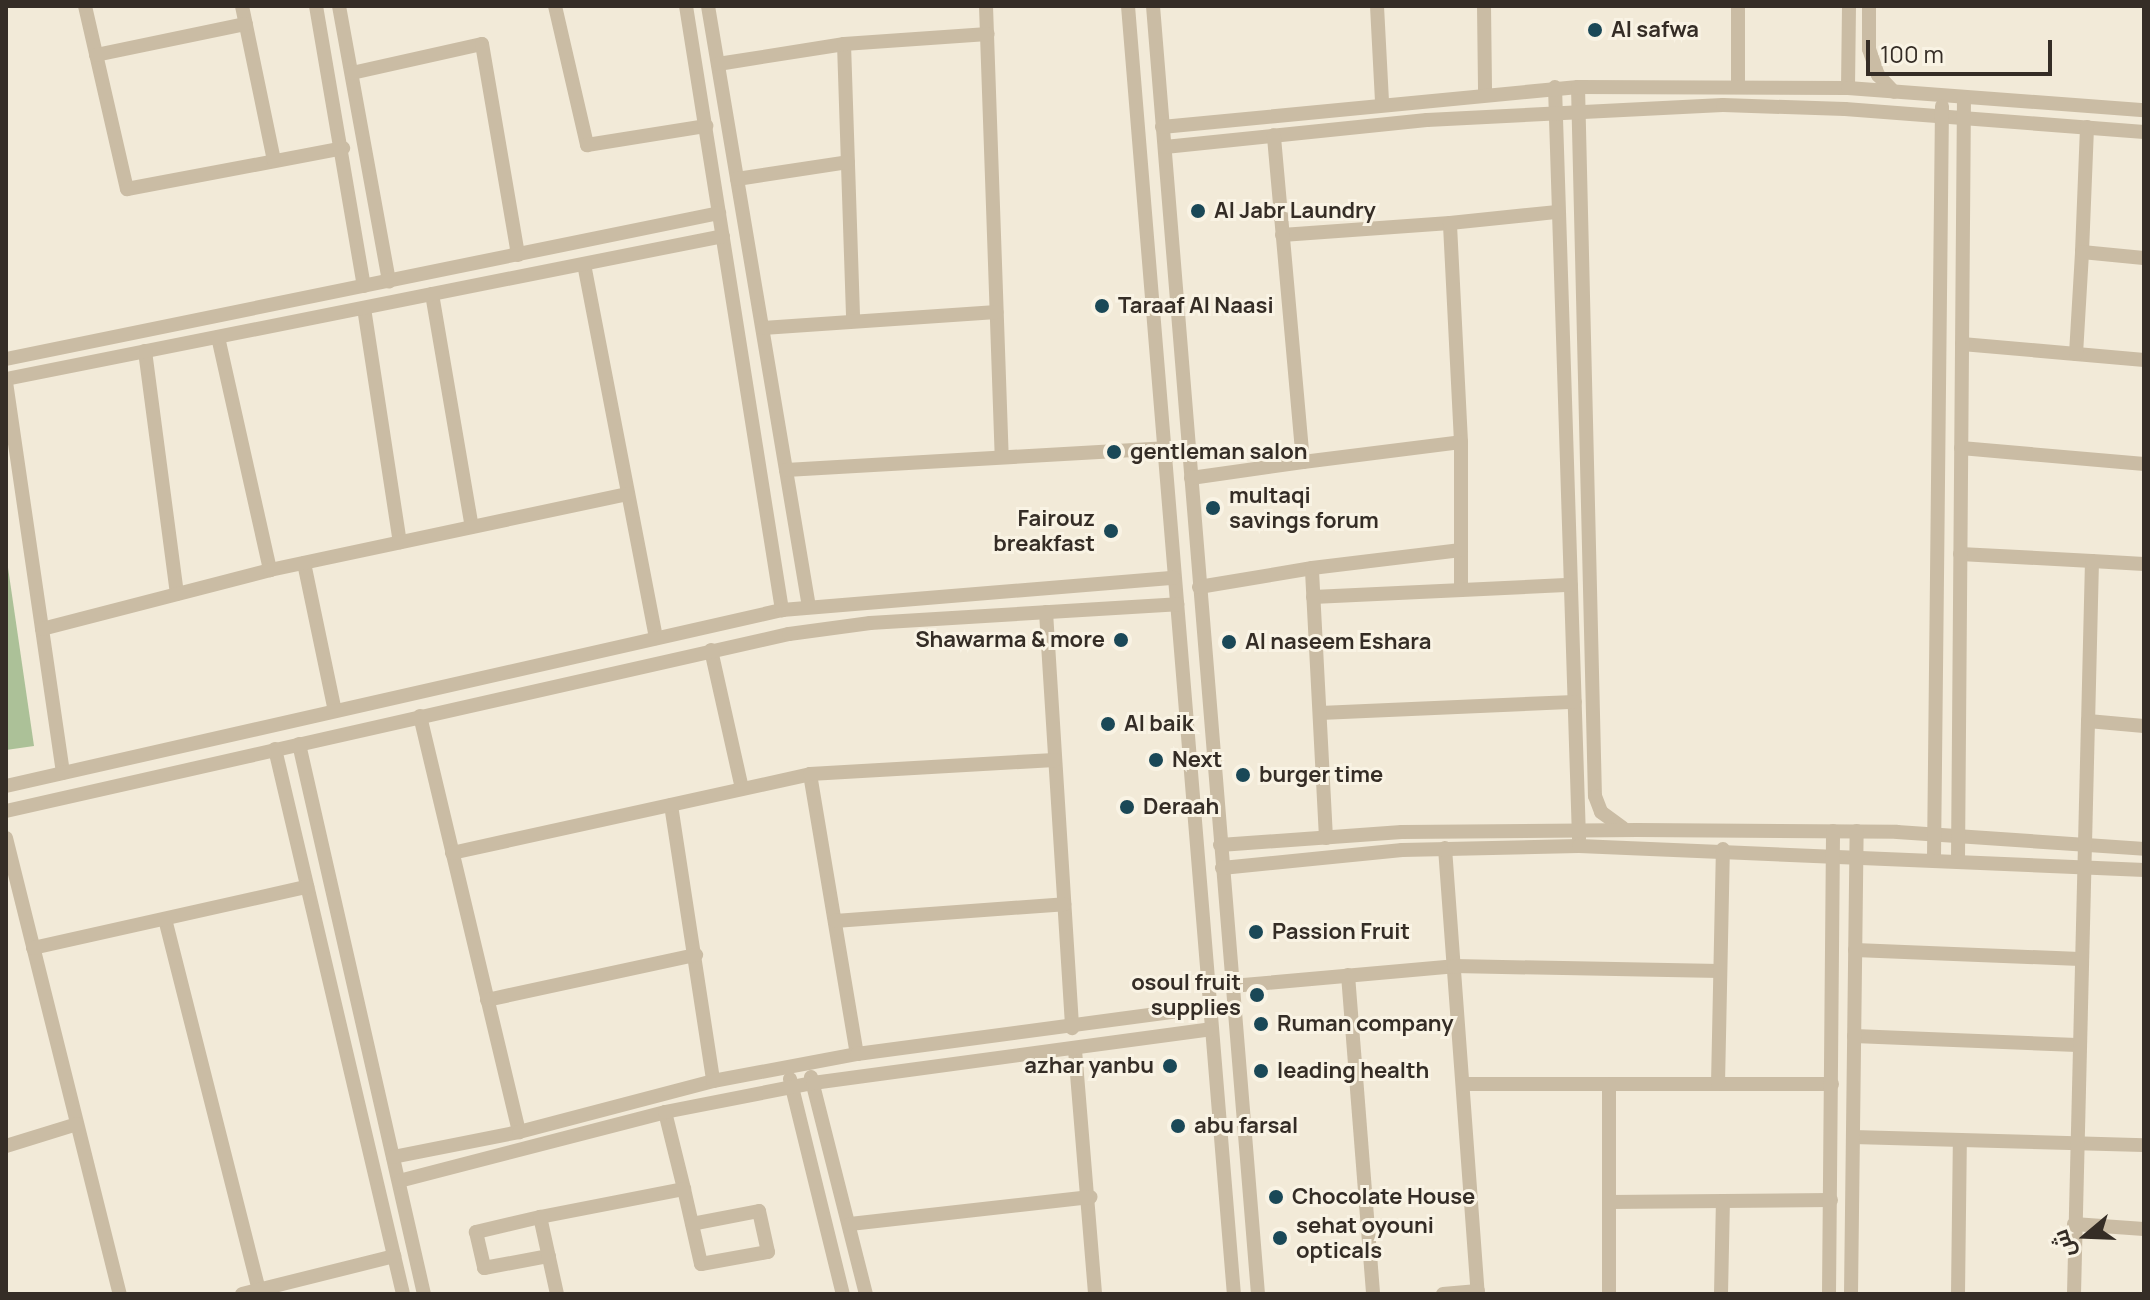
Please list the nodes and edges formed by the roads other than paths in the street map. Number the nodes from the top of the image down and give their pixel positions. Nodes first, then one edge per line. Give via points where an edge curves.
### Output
1 (85, 6) edge
2 (242, 6) edge
3 (316, 6) edge
4 (339, 6) edge
5 (555, 6) edge
6 (686, 6) edge
7 (708, 6) edge
8 (986, 6) edge
9 (1128, 6) edge
10 (1153, 6) edge
11 (1377, 6) edge
12 (1484, 6) edge
13 (1738, 6) edge
14 (1849, 6) edge
15 (1869, 6) edge
16 (246, 24) junction
17 (988, 34) junction
18 (844, 44) junction
19 (96, 55) junction
20 (718, 64) junction
21 (352, 73) junction
22 (1738, 86) junction
23 (1555, 87) junction
24 (1578, 87) junction
25 (1848, 88) junction
26 (1894, 92) junction
27 (1485, 93) junction
28 (1942, 95) junction
29 (1964, 97) junction
30 (1382, 103) junction
31 (1579, 109) junction
32 (2144, 110) edge
33 (1556, 111) junction
34 (1942, 115) junction
35 (1964, 117) junction
36 (706, 126) junction
37 (1162, 127) junction
38 (2087, 127) junction
39 (2144, 132) edge
40 (1274, 135) junction
41 (1165, 147) junction
42 (343, 148) junction
43 (274, 161) junction
44 (848, 162) junction
45 (737, 179) junction
46 (1557, 212) junction
47 (719, 213) junction
48 (1450, 223) junction
49 (1282, 235) junction
50 (723, 236) junction
51 (2082, 252) junction
52 (518, 255) junction
53 (2144, 258) edge
54 (584, 264) junction
55 (389, 281) junction
56 (364, 286) junction
57 (432, 294) junction
58 (364, 308) junction
59 (996, 312) junction
60 (853, 320) junction
61 (763, 328) junction
62 (218, 337) junction
63 (1962, 344) junction
64 (145, 351) junction
65 (2076, 354) junction
66 (6, 359) edge
67 (2144, 360) edge
68 (6, 381) edge
69 (1461, 442) junction
70 (1164, 448) junction
71 (1961, 448) junction
72 (1002, 457) junction
73 (1303, 462) junction
74 (2144, 464) edge
75 (786, 470) junction
76 (1191, 478) junction
77 (628, 494) junction
78 (472, 527) junction
79 (400, 542) junction
80 (1461, 550) junction
81 (1960, 554) junction
82 (2092, 561) junction
83 (304, 563) junction
84 (2144, 564) edge
85 (1312, 568) junction
86 (270, 570) junction
87 (1174, 578) junction
88 (1571, 585) junction
89 (1199, 587) junction
90 (1461, 590) junction
91 (177, 594) junction
92 (1313, 597) junction
93 (1177, 604) junction
94 (809, 607) junction
95 (782, 610) junction
96 (1046, 612) junction
97 (42, 629) junction
98 (656, 638) junction
99 (711, 650) junction
100 (1575, 702) junction
101 (335, 711) junction
102 (1320, 713) junction
103 (420, 716) junction
104 (2088, 721) junction
105 (2144, 726) edge
106 (299, 744) junction
107 (275, 749) junction
108 (1055, 760) junction
109 (63, 773) junction
110 (810, 774) junction
111 (6, 786) edge
112 (742, 789) junction
113 (671, 805) junction
114 (6, 811) edge
115 (1579, 829) junction
116 (1627, 830) junction
117 (1833, 831) junction
118 (1857, 831) junction
119 (1934, 833) junction
120 (1958, 835) junction
121 (6, 838) edge
122 (1326, 838) junction
123 (1220, 845) junction
124 (2084, 845) junction
125 (1579, 846) junction
126 (1445, 848) junction
127 (1723, 849) junction
128 (2144, 849) edge
129 (452, 853) junction
130 (1833, 853) junction
131 (1857, 854) junction
132 (1934, 858) junction
133 (1958, 859) junction
134 (2083, 866) junction
135 (1222, 868) junction
136 (2144, 870) edge
137 (307, 887) junction
138 (1064, 904) junction
139 (165, 919) junction
140 (835, 921) junction
141 (33, 948) junction
142 (1855, 950) junction
143 (696, 955) junction
144 (2080, 959) junction
145 (1454, 966) junction
146 (1720, 971) junction
147 (1348, 975) junction
148 (1232, 986) junction
149 (487, 1000) junction
150 (1209, 1007) junction
151 (1072, 1028) junction
152 (1210, 1029) junction
153 (1854, 1036) junction
154 (2077, 1045) junction
155 (1075, 1050) junction
156 (857, 1054) junction
157 (809, 1065) junction
158 (787, 1067) junction
159 (713, 1081) junction
160 (813, 1083) junction
161 (1463, 1084) junction
162 (1609, 1084) junction
163 (1718, 1084) junction
164 (1832, 1084) junction
165 (792, 1088) junction
166 (665, 1112) junction
167 (77, 1124) junction
168 (519, 1132) junction
169 (1853, 1137) junction
170 (1960, 1140) junction
171 (2076, 1144) junction
172 (2144, 1145) edge
173 (6, 1146) edge
174 (393, 1157) junction
175 (399, 1181) junction
176 (684, 1189) junction
177 (1090, 1197) junction
178 (1831, 1200) junction
179 (1723, 1201) junction
180 (1609, 1202) junction
181 (540, 1217) junction
182 (692, 1224) junction
183 (850, 1224) junction
184 (2074, 1224) junction
185 (2144, 1229) edge
186 (394, 1256) junction
187 (549, 1256) junction
188 (259, 1290) junction
189 (1478, 1292) edge
190 (120, 1294) edge
191 (242, 1294) edge
192 (403, 1294) edge
193 (424, 1294) edge
194 (557, 1294) edge
195 (843, 1294) edge
196 (866, 1294) edge
197 (1095, 1294) edge
198 (1234, 1294) edge
199 (1258, 1294) edge
200 (1373, 1294) edge
201 (1443, 1294) edge
202 (1609, 1294) edge
203 (1721, 1294) edge
204 (1829, 1294) edge
205 (1851, 1294) edge
206 (1958, 1294) edge
207 (2074, 1294) edge

1 - 19 street
2 - 16 street
3 - 42 street
4 - 21 street
5 - 36 street via 587,145
6 - 36 street
7 - 20 street
8 - 17 street
9 - 70 street
10 - 37 street
11 - 30 street
12 - 27 street
13 - 22 street
14 - 25 street
15 - 26 street via 1869,49 1878,75
16 - 19 street
16 - 43 street
17 - 18 street
17 - 59 street
18 - 20 street
18 - 44 street
19 - 43 street via 127,189
20 - 45 street
21 - 52 street via 482,44
21 - 55 street
22 - 24 street
22 - 25 street
23 - 24 street
23 - 27 street
23 - 33 street
24 - 31 street
25 - 26 street
26 - 28 street
27 - 30 street
28 - 29 street
28 - 34 street
29 - 32 street
29 - 35 street
30 - 37 street
31 - 33 street
31 - 34 street via 1764,105
31 - 116 street via 1595,796 1601,812
33 - 40 street
33 - 46 street
34 - 35 street
34 - 119 street
35 - 38 street
35 - 63 street
36 - 47 street
37 - 41 street
38 - 39 street
38 - 51 street
40 - 41 street
40 - 49 street
41 - 76 street
42 - 43 street
42 - 56 street
44 - 45 street
44 - 60 street
45 - 61 street
46 - 48 street
46 - 88 street
47 - 50 street
47 - 52 street
48 - 49 street
48 - 69 street
49 - 73 street
50 - 54 street
50 - 95 street
51 - 53 street
51 - 65 street
52 - 55 street
54 - 57 street
54 - 77 street
55 - 56 street
56 - 66 street
57 - 58 street
57 - 78 street
58 - 62 street
58 - 79 street
59 - 60 street
59 - 72 street
60 - 61 street
61 - 75 street
62 - 64 street
62 - 86 street
63 - 65 street
63 - 71 street
64 - 68 street
64 - 91 street
65 - 67 street
68 - 97 street
69 - 73 street
69 - 80 street
70 - 72 street
70 - 87 street
71 - 74 street
71 - 81 street
72 - 75 street
73 - 76 street
75 - 94 street
76 - 89 street
77 - 78 street
77 - 98 street
78 - 79 street
79 - 83 street
80 - 85 street
80 - 90 street
81 - 82 street
81 - 120 street
82 - 84 street
82 - 104 street
83 - 86 street
83 - 101 street
85 - 89 street
85 - 92 street
86 - 91 street
87 - 93 street
87 - 94 street
88 - 90 street
88 - 100 street
89 - 123 street
90 - 92 street
91 - 97 street
92 - 102 street
93 - 96 street
93 - 150 street
94 - 95 street
95 - 98 street
96 - 99 street via 870,623
96 - 108 street
97 - 109 street
98 - 101 street
99 - 103 street
99 - 112 street
100 - 102 street
100 - 115 street
101 - 109 street
102 - 122 street
103 - 106 street
103 - 129 street
104 - 105 street
104 - 124 street
106 - 107 street
106 - 174 street
107 - 114 street
107 - 137 street
108 - 110 street
108 - 138 street
109 - 111 street
110 - 112 street
110 - 140 street
112 - 113 street
113 - 129 street
113 - 143 street
115 - 116 street
115 - 122 street
115 - 125 street
116 - 117 street
117 - 118 street
117 - 130 street
118 - 119 street
118 - 131 street
119 - 120 street
119 - 132 street
120 - 124 street
120 - 133 street
121 - 141 street
122 - 123 street
123 - 135 street
124 - 128 street
124 - 134 street
125 - 126 street
125 - 127 street
126 - 135 street
126 - 145 street
127 - 130 street
127 - 146 street
129 - 149 street
130 - 131 street
130 - 164 street
131 - 132 street
131 - 142 street
132 - 133 street
133 - 134 street
134 - 136 street
134 - 144 street
135 - 148 street
137 - 139 street
137 - 186 street
138 - 140 street
138 - 151 street
139 - 141 street
139 - 188 street
140 - 156 street
141 - 167 street
142 - 144 street
142 - 153 street
143 - 149 street
143 - 159 street
144 - 154 street
145 - 146 street
145 - 147 street
145 - 161 street
146 - 163 street
147 - 148 street
147 - 200 street
148 - 199 street
149 - 168 street
150 - 151 street
150 - 152 street
151 - 156 street
152 - 155 street
152 - 198 street
153 - 154 street
153 - 169 street
154 - 171 street
155 - 160 street
155 - 177 street
156 - 157 street
157 - 158 street
157 - 160 street
158 - 159 street
158 - 165 street
159 - 168 street
160 - 165 street
160 - 183 street
161 - 162 street
161 - 189 street
162 - 163 street
162 - 180 street
163 - 164 street
164 - 178 street
165 - 166 street
165 - 195 street
166 - 175 street
166 - 176 street
167 - 173 street
167 - 190 street
168 - 174 street
169 - 170 street
169 - 205 street
170 - 171 street
170 - 206 street
171 - 172 street
171 - 184 street
174 - 175 street
175 - 193 street
176 - 181 street
176 - 182 street
177 - 183 street
177 - 197 street
178 - 179 street
178 - 204 street
179 - 180 street
179 - 203 street
180 - 202 street
181 - 187 street
181 - 187 street via 476,1232 481,1256 484,1268
182 - 182 street via 701,1264 768,1252 759,1211
183 - 196 street
184 - 185 street
184 - 207 street
186 - 188 street
186 - 192 street
187 - 194 street
188 - 191 street
189 - 201 street

